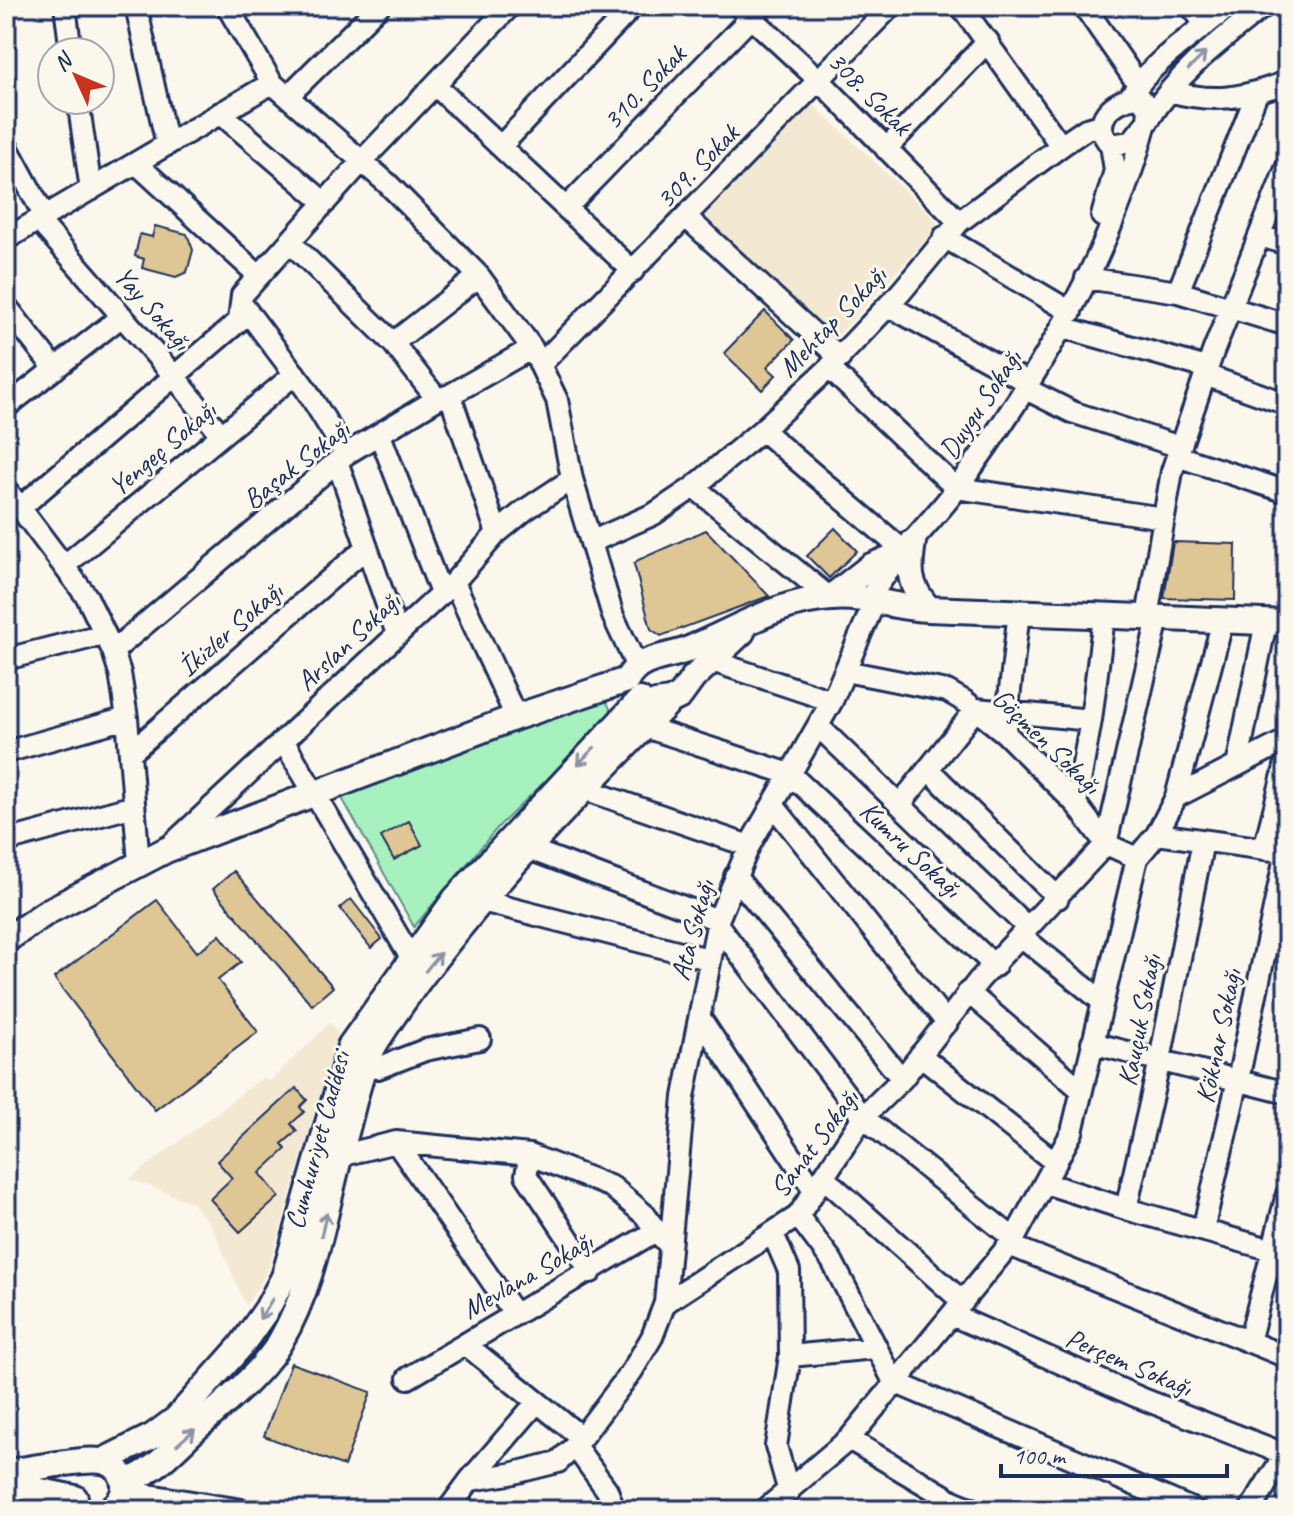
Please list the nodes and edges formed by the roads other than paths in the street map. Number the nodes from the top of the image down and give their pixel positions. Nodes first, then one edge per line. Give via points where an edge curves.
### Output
1 (65, 6) edge
2 (136, 6) edge
3 (227, 6) edge
4 (379, 6) edge
5 (510, 6) edge
6 (633, 6) edge
7 (891, 6) edge
8 (961, 6) edge
9 (1084, 6) edge
10 (1191, 6) edge
11 (1230, 6) edge
12 (1264, 6) edge
13 (751, 10) edge
14 (1206, 25) junction
15 (69, 36) edge
16 (988, 41) junction
17 (820, 81) junction
18 (1287, 82) edge
19 (435, 85) junction
20 (280, 89) junction
21 (1134, 91) junction
22 (1169, 91) junction
23 (1257, 93) junction
24 (220, 113) junction
25 (80, 116) edge
26 (1147, 124) junction
27 (1101, 125) junction
28 (6, 145) edge
29 (167, 145) junction
30 (1111, 145) junction
31 (501, 146) junction
32 (1061, 146) junction
33 (886, 149) junction
34 (362, 161) junction
35 (136, 163) junction
36 (1286, 172) edge
37 (91, 190) junction
38 (325, 203) junction
39 (566, 208) junction
40 (686, 217) junction
41 (42, 219) junction
42 (952, 229) junction
43 (1260, 236) junction
44 (6, 239) edge
45 (290, 242) junction
46 (1287, 244) edge
47 (633, 271) junction
48 (259, 276) junction
49 (479, 276) junction
50 (1086, 278) junction
51 (1178, 292) junction
52 (241, 303) junction
53 (6, 306) edge
54 (889, 306) junction
55 (1232, 307) junction
56 (122, 316) junction
57 (1066, 319) junction
58 (1287, 325) edge
59 (393, 343) junction
60 (536, 356) junction
61 (834, 363) junction
62 (55, 369) junction
63 (1206, 372) junction
64 (295, 374) junction
65 (175, 377) junction
66 (1028, 386) junction
67 (443, 397) junction
68 (1287, 404) edge
69 (6, 407) edge
70 (762, 430) junction
71 (221, 435) junction
72 (380, 435) junction
73 (1179, 452) junction
74 (342, 458) junction
75 (572, 479) junction
76 (694, 487) junction
77 (956, 488) junction
78 (6, 489) edge
79 (1287, 492) edge
80 (21, 507) junction
81 (1164, 518) junction
82 (497, 533) junction
83 (591, 542) junction
84 (367, 547) junction
85 (909, 547) junction
86 (64, 566) junction
87 (447, 587) junction
88 (830, 598) junction
89 (873, 603) junction
90 (929, 609) junction
91 (1019, 611) junction
92 (765, 612) junction
93 (1104, 617) junction
94 (1152, 617) junction
95 (1223, 620) junction
96 (1277, 623) edge
97 (397, 634) junction
98 (109, 643) junction
99 (672, 655) junction
100 (8, 656) edge
101 (712, 661) junction
102 (845, 671) junction
103 (693, 678) junction
104 (635, 682) junction
105 (670, 701) junction
106 (832, 701) junction
107 (976, 709) junction
108 (516, 717) junction
109 (127, 718) junction
110 (1091, 720) junction
111 (1006, 723) junction
112 (645, 727) junction
113 (819, 727) junction
114 (283, 740) junction
115 (1287, 740) edge
116 (6, 752) edge
117 (1265, 752) junction
118 (130, 753) junction
119 (1286, 763) edge
120 (1237, 766) junction
121 (928, 769) junction
122 (790, 774) junction
123 (584, 789) junction
124 (317, 794) junction
125 (1176, 797) junction
126 (901, 803) junction
127 (1076, 804) junction
128 (773, 805) junction
129 (134, 806) junction
130 (1157, 834) junction
131 (6, 841) edge
132 (1203, 841) junction
133 (1106, 844) junction
134 (749, 846) junction
135 (529, 849) junction
136 (1264, 849) junction
137 (166, 850) junction
138 (1286, 852) edge
139 (1137, 858) junction
140 (139, 863) junction
141 (735, 876) junction
142 (1058, 898) junction
143 (482, 901) junction
144 (717, 922) junction
145 (1024, 932) junction
146 (6, 940) edge
147 (411, 958) junction
148 (708, 959) junction
149 (995, 966) junction
150 (968, 992) junction
151 (1103, 1002) junction
152 (700, 1018) junction
153 (947, 1023) junction
154 (480, 1039) dead end
155 (1092, 1043) junction
156 (920, 1055) junction
157 (1160, 1060) junction
158 (364, 1067) junction
159 (902, 1079) junction
160 (1238, 1080) junction
161 (1080, 1089) junction
162 (1287, 1093) edge
163 (863, 1117) junction
164 (396, 1142) junction
165 (530, 1155) junction
166 (339, 1156) junction
167 (1056, 1163) junction
168 (818, 1183) junction
169 (1045, 1183) junction
170 (1287, 1194) edge
171 (1126, 1209) junction
172 (798, 1216) junction
173 (1203, 1230) junction
174 (773, 1234) junction
175 (663, 1239) junction
176 (1011, 1242) junction
177 (1280, 1252) edge
178 (591, 1272) junction
179 (665, 1303) junction
180 (957, 1309) junction
181 (515, 1315) junction
182 (1249, 1342) junction
183 (465, 1344) junction
184 (875, 1348) junction
185 (790, 1356) junction
186 (1287, 1357) edge
187 (408, 1378) dead end
188 (894, 1382) junction
189 (537, 1402) junction
190 (849, 1439) junction
191 (578, 1441) junction
192 (1286, 1454) edge
193 (99, 1460) junction
194 (6, 1472) edge
195 (470, 1480) junction
196 (6, 1484) edge
197 (120, 1495) edge
198 (784, 1502) edge
199 (79, 1506) edge
200 (162, 1510) edge
201 (242, 1510) edge
202 (448, 1510) edge
203 (614, 1510) edge
204 (975, 1510) edge
205 (1194, 1510) edge
206 (1250, 1510) edge

1 - 15 street
2 - 29 street
3 - 20 street
4 - 20 street
5 - 19 street
6 - 31 street
7 - 17 street, 309. Sokak
8 - 16 street
9 - 21 street
10 - 14 street
11 - 14 street
22 -> 12 street
13 - 17 street, 308. Sokak
13 - 39 street, 310. Sokak
14 - 21 street
16 - 32 street
16 - 33 street
17 - 33 street, 308. Sokak
17 - 40 street, 309. Sokak
18 - 23 street
19 - 31 street
19 - 34 street
20 - 24 street
20 - 34 street
21 - 26 street via 1151,114
21 - 27 street via 1107,111
22 - 23 street via 1212,100
22 - 26 street
23 - 51 street
24 - 29 street
24 - 38 street
25 - 37 street
26 - 30 street via 1131,142
26 - 50 street
27 - 30 street
27 - 32 street, Mehtap Sokağı
28 - 41 street, Yay Sokağı
29 - 35 street
30 - 50 street via 1113,181
31 - 39 street
32 - 42 street, Mehtap Sokağı
33 - 42 street, 308. Sokak
34 - 38 street
34 - 49 street
35 - 37 street
35 - 48 street
36 - 43 street
37 - 41 street
38 - 45 street
39 - 47 street
40 - 47 street, 309. Sokak
40 - 61 street
41 - 44 street
41 - 56 street, Yay Sokağı
42 - 54 street, Mehtap Sokağı
42 - 57 street, 308. Sokak
43 - 46 street
43 - 55 street
45 - 48 street
45 - 59 street
47 - 60 street, 309. Sokak
48 - 52 street
49 - 59 street
49 - 60 street
50 - 51 street
50 - 57 street, Duygu Sokağı
51 - 55 street
52 - 64 street
52 - 65 street via 239,321
53 - 62 street
54 - 61 street, Mehtap Sokağı
54 - 66 street
55 - 58 street
55 - 63 street
56 - 62 street
56 - 65 street, Yay Sokağı
57 - 63 street, 308. Sokak
57 - 66 street, Duygu Sokağı
59 - 67 street
60 - 67 street, Başak Sokağı
60 - 75 street via 557,400
61 - 70 street, Mehtap Sokağı
61 - 77 street
62 - 69 street
63 - 68 street, 308. Sokak
63 - 73 street
64 - 71 street, Yengeç Sokağı
64 - 74 street
65 - 71 street, Yay Sokağı
65 - 80 street
66 - 73 street via 1072,412
66 - 77 street, Duygu Sokağı
67 - 72 street, Başak Sokağı
67 - 82 street
70 - 76 street, Mehtap Sokağı
70 - 85 street
71 - 86 street, Yengeç Sokağı
72 - 74 street, Başak Sokağı
72 - 87 street
73 - 79 street
73 - 81 street
74 - 84 street
74 - 98 street, Başak Sokağı
75 - 82 street, Arslan Sokağı
75 - 83 street
76 - 83 street, Mehtap Sokağı via 654,514
76 - 88 street
77 - 81 street
77 - 85 street, Duygu Sokağı
78 - 80 street
80 - 86 street
81 - 94 street
82 - 87 street, Arslan Sokağı
83 - 104 street
84 - 97 street
84 - 118 street, İkizler Sokağı
85 - 88 main road via 871,566
85 - 89 street, Duygu Sokağı
85 - 90 main road via 913,588
86 - 98 street via 87,597
87 - 97 street, Arslan Sokağı
87 - 108 street
88 - 89 main road
88 - 92 main road
89 - 90 main road
89 - 102 street, Ata Sokağı
90 - 91 main road
91 - 93 main road
91 - 111 street
92 - 99 main road
92 - 101 main road
93 - 94 main road
93 - 110 street
94 - 95 main road
94 - 133 street
95 - 96 main road
95 - 125 street
96 - 120 street
97 - 114 street, Arslan Sokağı
98 - 100 street
98 - 109 street
99 - 103 main road via 687,662
99 - 104 main road via 653,659
101 - 103 main road
101 - 106 street
102 - 106 street, Ata Sokağı
102 - 107 street, Göçmen Sokağı via 947,691
103 - 105 main road
104 - 105 main road via 651,703
104 - 108 main road
104 -> 147 main road, Cumhuriyet Caddesi
105 - 112 main road, Cumhuriyet Caddesi
106 - 113 street, Ata Sokağı
107 - 111 street, Göçmen Sokağı
107 - 121 street
108 - 124 main road
109 - 116 street
109 - 118 street
110 - 111 street
110 - 127 street
111 - 127 street, Göçmen Sokağı
112 - 122 street
112 - 123 main road, Cumhuriyet Caddesi
113 - 122 street, Ata Sokağı
113 - 126 street
114 - 124 street
114 - 137 street, Arslan Sokağı
115 - 117 street
117 - 119 street
117 - 120 street
118 - 129 street
119 - 136 street
120 - 125 street
121 - 126 street
121 - 142 street
122 - 128 street, Ata Sokağı
122 - 149 street, Kumru Sokağı
123 - 134 street
123 - 135 main road, Cumhuriyet Caddesi
124 - 137 main road
124 - 147 street
125 - 130 street
126 - 145 street
127 - 133 street, Göçmen Sokağı
128 - 134 street, Ata Sokağı
128 - 153 street
129 - 131 street
129 - 140 street
130 - 132 street
130 - 139 street
132 - 136 street
132 - 157 street, Kauçuk Sokağı
133 - 139 street
133 - 142 street, Sanat Sokağı
134 - 141 street, Ata Sokağı
135 - 143 main road, Cumhuriyet Caddesi
135 - 144 street
136 - 138 street
137 - 140 main road
138 - 160 street, Köknar Sokağı
139 - 151 street
140 - 146 main road
141 - 144 street, Ata Sokağı
141 - 159 street
142 - 145 street, Sanat Sokağı
143 - 148 street
158 -> 143 main road, Cumhuriyet Caddesi via 376,1041
144 - 148 street, Ata Sokağı
144 - 163 street
145 - 149 street, Sanat Sokağı
145 - 151 street
147 -> 193 main road, Cumhuriyet Caddesi via 350,1046 284,1277 267,1309 176,1419 153,1436
148 - 152 street, Ata Sokağı
149 - 150 street, Sanat Sokağı
150 - 153 street, Sanat Sokağı
150 - 161 street
151 - 155 street
152 - 168 street, Perçem Sokağı
152 - 175 street, Ata Sokağı
153 - 156 street, Sanat Sokağı
154 - 158 street via 425,1050 378,1068
155 - 157 street
155 - 161 street
156 - 159 street, Sanat Sokağı
156 - 167 street
157 - 160 street
157 - 171 street, Kauçuk Sokağı
158 - 166 main road, Cumhuriyet Caddesi
159 - 163 street, Sanat Sokağı
160 - 162 street
160 - 173 street, Köknar Sokağı
161 - 167 street via 1072,1132
163 - 168 street, Sanat Sokağı
163 - 176 street
164 - 165 street
164 - 166 street
164 - 181 street
165 - 175 street via 612,1187
165 - 178 street via 526,1175
197 -> 166 main road, Cumhuriyet Caddesi via 234,1395 279,1344 318,1250
167 - 169 street
168 - 172 street, Sanat Sokağı
168 - 180 street, Perçem Sokağı
169 - 171 street
169 - 176 street
170 - 177 street
171 - 173 street
172 - 174 street, Sanat Sokağı
172 - 184 street via 832,1261
173 - 177 street
174 - 179 street, Sanat Sokağı
174 - 185 street via 789,1271
175 - 178 street, Mevlana Sokağı
175 - 179 street, Ata Sokağı
176 - 180 street
176 - 182 street
177 - 182 street
178 - 181 street, Mevlana Sokağı
179 - 191 street via 632,1371
180 - 188 street
180 - 192 street, Perçem Sokağı via 1138,1397
181 - 183 street, Mevlana Sokağı
182 - 186 street
183 - 187 street, Mevlana Sokağı
183 - 189 street
184 - 185 street
184 - 188 street
185 - 198 street via 776,1446
188 - 190 street
188 - 205 street
189 - 191 street
189 - 195 street
190 - 198 street
190 - 204 street
191 - 195 street via 558,1462
191 - 203 street
192 - 206 street
193 - 194 main road
193 - 197 main road via 117,1468
193 - 199 main road via 75,1474
195 - 202 street
196 - 199 main road
197 - 200 street
197 - 201 street

